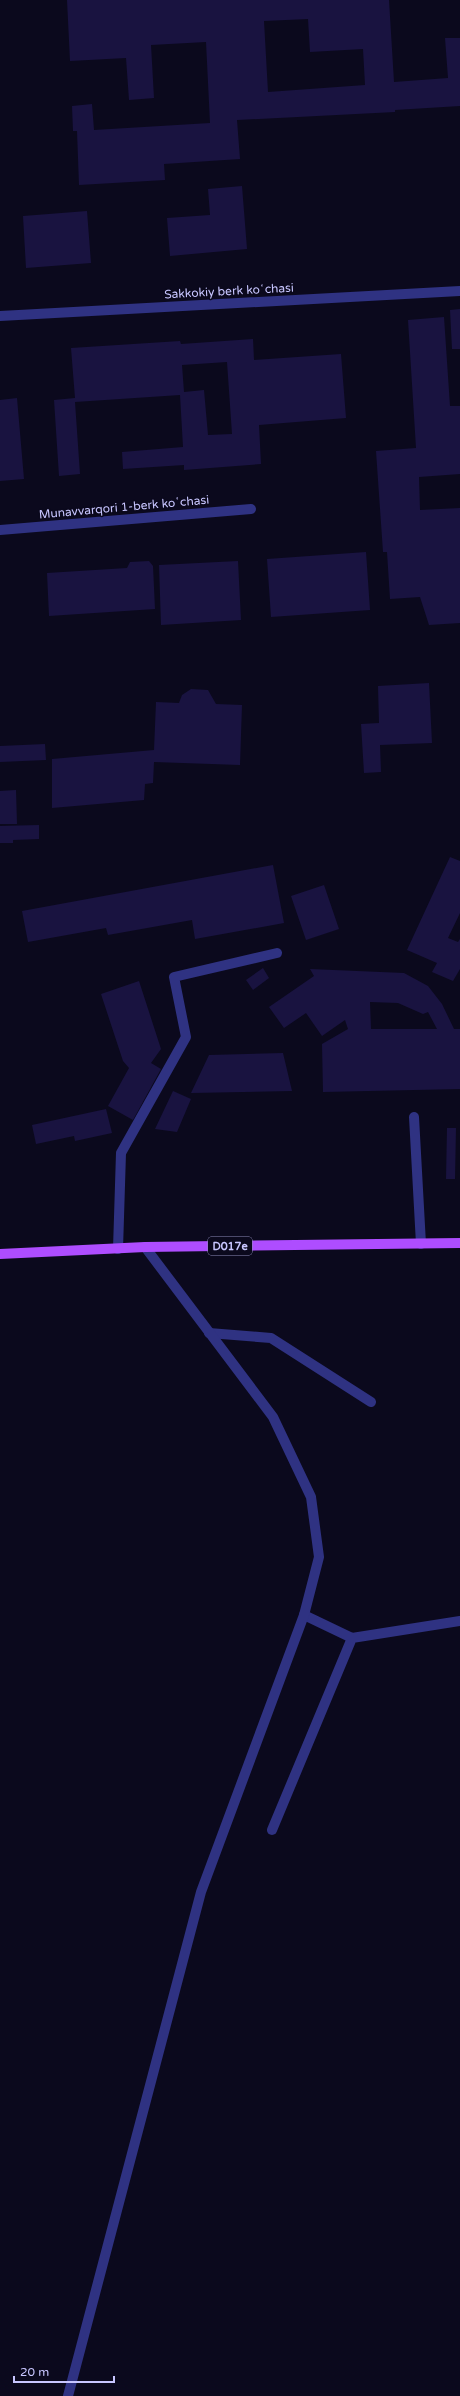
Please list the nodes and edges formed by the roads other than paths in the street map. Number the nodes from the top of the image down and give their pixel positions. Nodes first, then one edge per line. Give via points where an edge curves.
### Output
1 (460, 291) edge
2 (0, 316) edge
3 (251, 509) dead end
4 (0, 530) edge
5 (276, 953) dead end
6 (414, 1117) dead end
7 (460, 1243) edge
8 (421, 1244) junction
9 (145, 1247) junction
10 (118, 1248) junction
11 (0, 1254) edge
12 (209, 1332) junction
13 (371, 1402) dead end
14 (304, 1615) junction
15 (460, 1621) edge
16 (352, 1638) junction
17 (272, 1830) dead end
18 (68, 2396) edge

1 - 2 street, Sakkokiy berk koʻchasi
3 - 4 street, Munavvarqori 1-berk koʻchasi
5 - 10 street via 174,977 186,1037 121,1153
6 - 8 street
7 - 8 main road, D017e
8 - 9 main road, D017e
9 - 10 main road, D017e
9 - 12 street
10 - 11 main road, D017e
12 - 13 street via 271,1338
12 - 14 street via 273,1417 311,1497 319,1557
14 - 16 street
14 - 18 street via 201,1892
15 - 16 street
16 - 17 street

